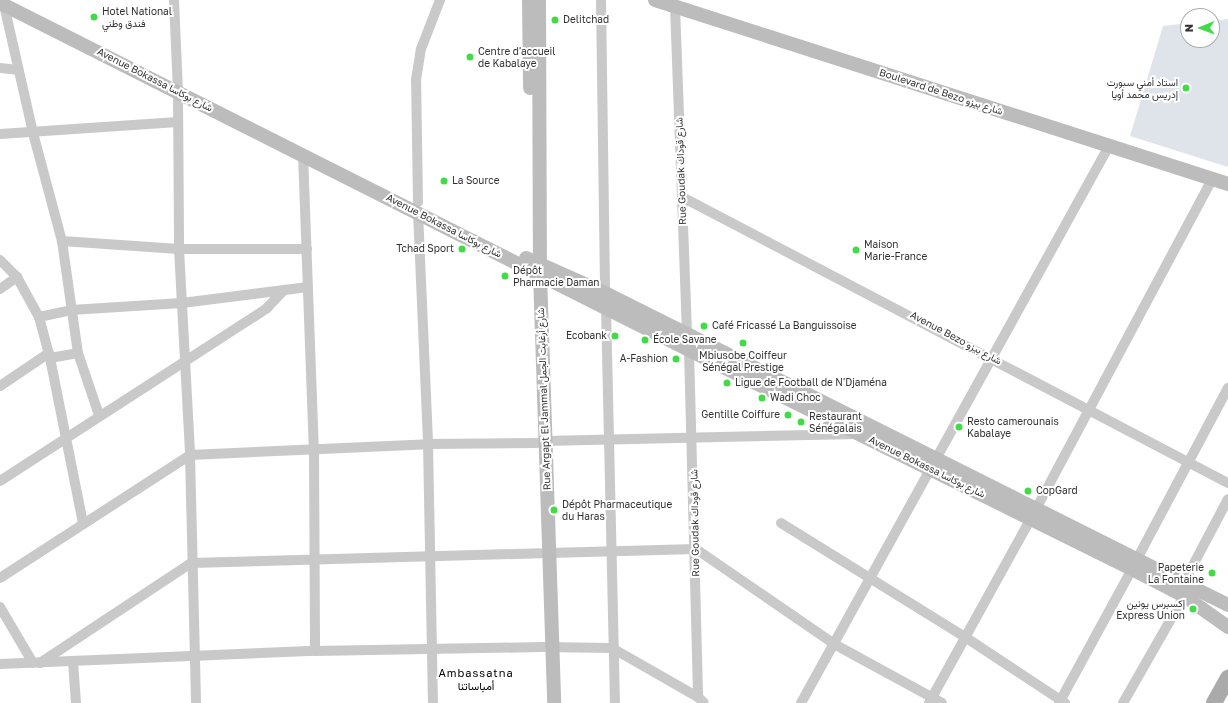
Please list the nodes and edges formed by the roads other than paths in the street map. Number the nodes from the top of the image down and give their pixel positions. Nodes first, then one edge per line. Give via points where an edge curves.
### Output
1 (174, 0) edge
2 (440, 0) edge
3 (529, 0) edge
4 (539, 0) edge
5 (601, 0) edge
6 (655, 0) edge
7 (6, 2) edge
8 (675, 6) junction
9 (0, 68) edge
10 (18, 70) junction
11 (178, 88) junction
12 (178, 122) junction
13 (33, 133) junction
14 (0, 134) edge
15 (1109, 146) junction
16 (303, 154) junction
17 (1212, 179) junction
18 (1228, 184) edge
19 (682, 197) junction
20 (418, 207) junction
21 (62, 242) junction
22 (179, 249) junction
23 (307, 249) junction
24 (0, 260) edge
25 (536, 267) junction
26 (17, 277) junction
27 (308, 287) junction
28 (0, 289) edge
29 (284, 290) junction
30 (606, 293) junction
31 (182, 303) junction
32 (606, 307) junction
33 (71, 310) junction
34 (39, 317) junction
35 (687, 335) junction
36 (689, 350) junction
37 (78, 353) junction
38 (50, 355) junction
39 (993, 358) junction
40 (186, 360) junction
41 (0, 386) edge
42 (1228, 388) edge
43 (1089, 409) junction
44 (99, 415) junction
45 (862, 434) junction
46 (67, 436) junction
47 (693, 438) junction
48 (609, 439) junction
49 (541, 442) junction
50 (428, 444) junction
51 (314, 450) junction
52 (190, 455) junction
53 (1188, 461) junction
54 (935, 464) junction
55 (0, 481) edge
56 (1228, 483) edge
57 (1228, 498) edge
58 (1034, 513) junction
59 (83, 523) junction
60 (781, 523) dead end
61 (696, 549) junction
62 (613, 551) junction
63 (544, 553) junction
64 (430, 558) junction
65 (315, 561) junction
66 (191, 563) junction
67 (1134, 564) junction
68 (0, 578) edge
69 (869, 578) junction
70 (1183, 590) junction
71 (1228, 605) edge
72 (0, 607) edge
73 (1228, 627) edge
74 (965, 636) junction
75 (834, 644) junction
76 (547, 647) junction
77 (612, 648) junction
78 (431, 649) junction
79 (315, 651) junction
80 (195, 654) junction
81 (73, 662) junction
82 (37, 663) junction
83 (0, 664) edge
84 (1228, 678) edge
85 (1228, 699) edge
86 (701, 700) edge
87 (930, 700) edge
88 (1062, 702) edge
89 (76, 703) edge
90 (196, 703) edge
91 (433, 703) edge
92 (544, 703) edge
93 (554, 703) edge
94 (615, 703) edge
95 (801, 703) edge
96 (942, 703) edge
97 (1124, 703) edge
98 (1214, 703) edge
99 (1226, 703) edge

1 - 11 street
2 - 20 street via 421,49 416,80
3 - 25 street
4 - 25 street
5 - 30 street
6 - 8 street, Boulevard de Bezo شارع بيزو
7 - 10 street
7 - 11 street, Avenue Bokassa شارع بوكاسا
8 - 15 street, Boulevard de Bezo شارع بيزو
8 - 19 street, Rue Goudak شارع قوداك
9 - 10 street
10 - 13 street
11 - 12 street
11 - 16 street, Avenue Bokassa شارع بوكاسا
11 - 20 street, Avenue Bokassa شارع بوكاسا
12 - 13 street
12 - 22 street
13 - 14 street
13 - 21 street
15 - 17 street, Boulevard de Bezo شارع بيزو
15 - 39 street
16 - 20 street, Avenue Bokassa شارع بوكاسا
16 - 23 street
17 - 18 street, Boulevard de Bezo شارع بيزو
17 - 43 street
19 - 35 street, Rue Goudak شارع قوداك
19 - 39 street, Avenue Bezo شارع بيزو
20 - 25 street, Avenue Bokassa شارع بوكاسا
20 - 50 street
21 - 22 street
21 - 33 street
22 - 23 street
22 - 31 street
23 - 27 street
24 - 26 street
25 - 30 street, Avenue Bokassa شارع بوكاسا
25 - 32 street, Avenue Bokassa شارع بوكاسا
25 - 49 street, Rue Argapt El Jammal شارع أرغابت الجمل
26 - 28 street
26 - 34 street
27 - 29 street
27 - 51 street
29 - 31 street
29 - 40 street via 267,308
30 - 35 street, Avenue Bokassa شارع بوكاسا
31 - 33 street
31 - 40 street
32 - 36 street, Avenue Bokassa شارع بوكاسا
32 - 48 street
33 - 34 street
33 - 37 street
34 - 38 street
35 - 54 street, Avenue Bokassa شارع بوكاسا
36 - 45 street, Avenue Bokassa شارع بوكاسا
36 - 47 street, Rue Goudak شارع قوداك
37 - 38 street
37 - 44 street
38 - 41 street
38 - 46 street
39 - 43 street, Avenue Bezo شارع بيزو
39 - 54 street
40 - 44 street
40 - 52 street
42 - 53 street
43 - 53 street, Avenue Bezo شارع بيزو
43 - 58 street
44 - 46 street
45 - 47 street
45 - 54 street, Avenue Bokassa شارع بوكاسا
46 - 55 street
46 - 59 street
47 - 48 street
47 - 61 street, Rue Goudak شارع قوداك
48 - 49 street
48 - 62 street
49 - 50 street
49 - 63 street, Rue Argapt El Jammal شارع أرغابت الجمل
50 - 51 street
50 - 64 street
51 - 52 street
51 - 65 street
52 - 59 street
52 - 66 street
53 - 56 street, Avenue Bezo شارع بيزو
53 - 67 street
54 - 58 street, Avenue Bokassa شارع بوكاسا
54 - 69 street
57 - 70 street
58 - 67 street, Avenue Bokassa شارع بوكاسا
58 - 74 street
59 - 68 street
60 - 69 street
61 - 62 street
61 - 75 street
61 - 86 street, Rue Goudak شارع قوداك
62 - 63 street
62 - 77 street
63 - 64 street
63 - 76 street, Rue Argapt El Jammal شارع أرغابت الجمل
64 - 65 street
64 - 78 street
65 - 66 street
65 - 79 street
66 - 80 street
66 - 82 street
67 - 70 street, Avenue Bokassa شارع بوكاسا
67 - 88 street
69 - 74 street
69 - 75 street
70 - 71 street, Avenue Bokassa شارع بوكاسا
70 - 73 street, Avenue Bokassa شارع بوكاسا
70 - 97 street
72 - 82 street
74 - 87 street
74 - 88 street
75 - 87 street
75 - 95 street
76 - 77 street
76 - 78 street
76 - 92 street, Rue Argapt El Jammal شارع أرغابت الجمل
76 - 93 street, Rue Argapt El Jammal شارع أرغابت الجمل
77 - 86 street
77 - 94 street
78 - 79 street
78 - 91 street
79 - 80 street
80 - 81 street
80 - 90 street
81 - 82 street
81 - 89 street
82 - 83 street
84 - 98 main road
85 - 99 main road
87 - 96 street

